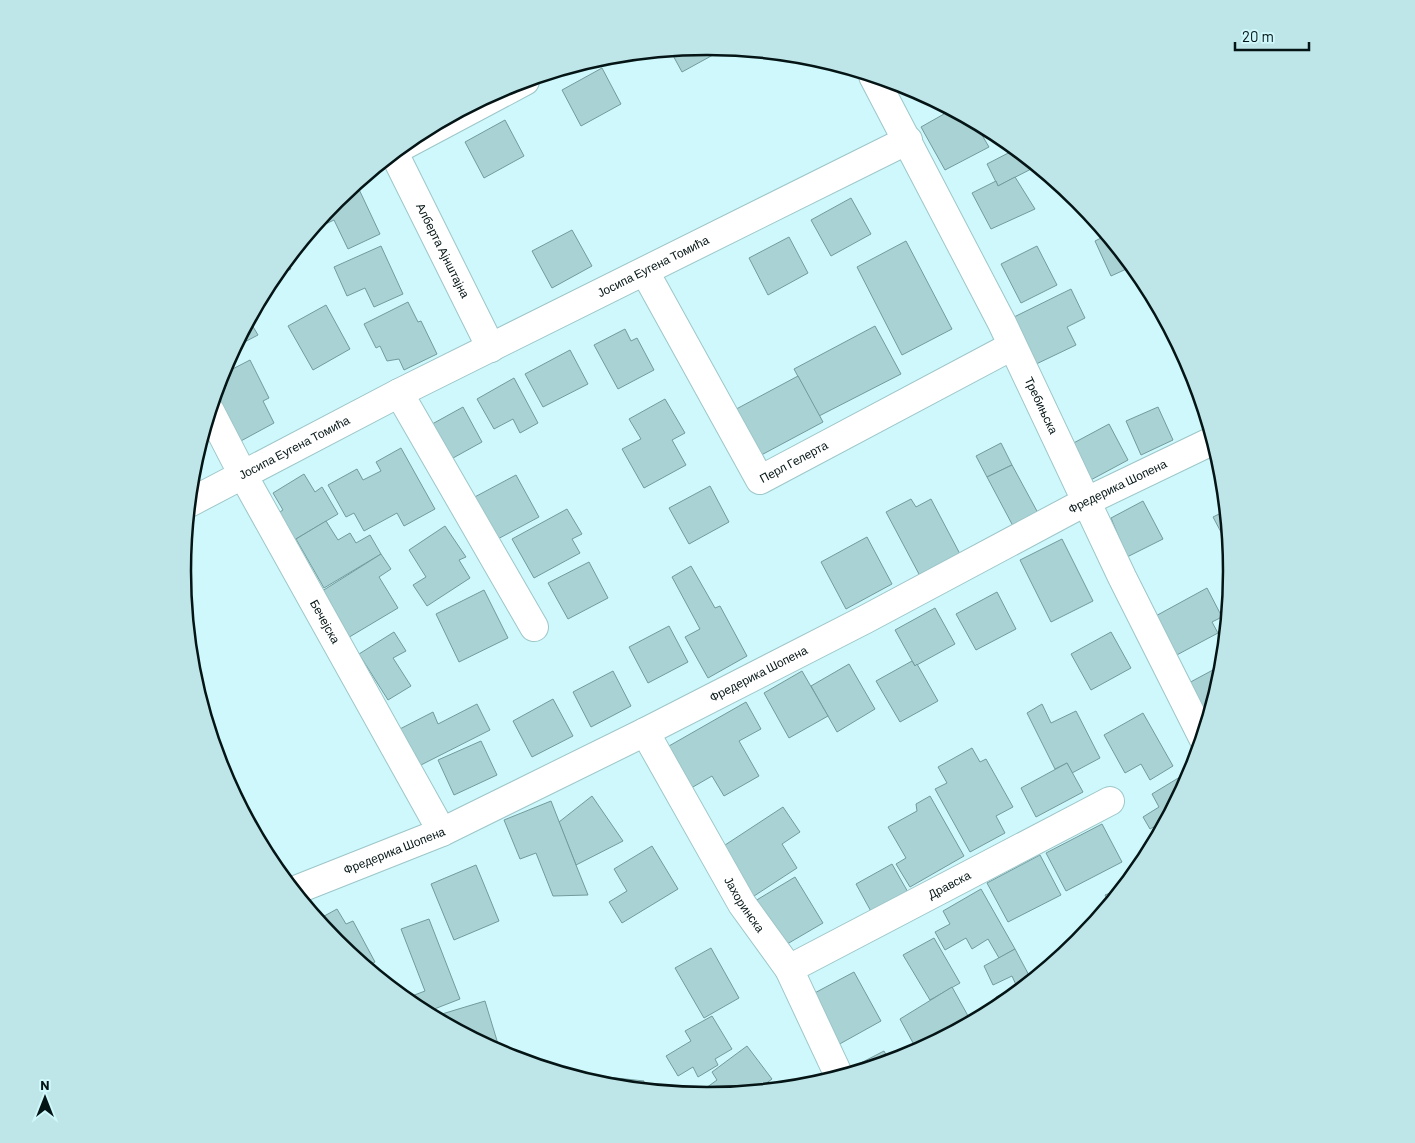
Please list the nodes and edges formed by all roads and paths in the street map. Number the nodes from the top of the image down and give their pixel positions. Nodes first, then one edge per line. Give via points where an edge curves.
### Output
1 (877, 83) edge
2 (908, 140) junction
3 (397, 159) edge
4 (645, 272) junction
5 (1012, 346) junction
6 (491, 348) junction
7 (399, 393) junction
8 (214, 419) edge
9 (1207, 443) edge
10 (243, 475) junction
11 (196, 499) edge
12 (1087, 501) junction
13 (534, 627) dead end
14 (1199, 730) edge
15 (645, 732) junction
16 (1110, 801) dead end
17 (442, 832) junction
18 (300, 888) edge
19 (789, 968) junction
20 (837, 1071) edge

1 - 2 street, Требињска
2 - 4 street, Јосипа Еугена Томића
2 - 5 street, Требињска
3 - 6 street, Алберта Ајнштајна
4 - 5 street, Перл Гелерта via 760,480
4 - 6 street, Јосипа Еугена Томића
5 - 12 street, Требињска
6 - 7 street, Јосипа Еугена Томића
7 - 10 street, Јосипа Еугена Томића
7 - 13 street
8 - 10 street, Бечејска
9 - 12 street, Фредерика Шопена
10 - 11 street, Јосипа Еугена Томића
10 - 17 street, Бечејска
12 - 14 street, Требињска
12 - 15 street, Фредерика Шопена
15 - 17 street, Фредерика Шопена
15 - 19 street, Јахоринска via 742,904
16 - 19 street, Дравска
17 - 18 street, Фредерика Шопена
19 - 20 street, Јахоринска

